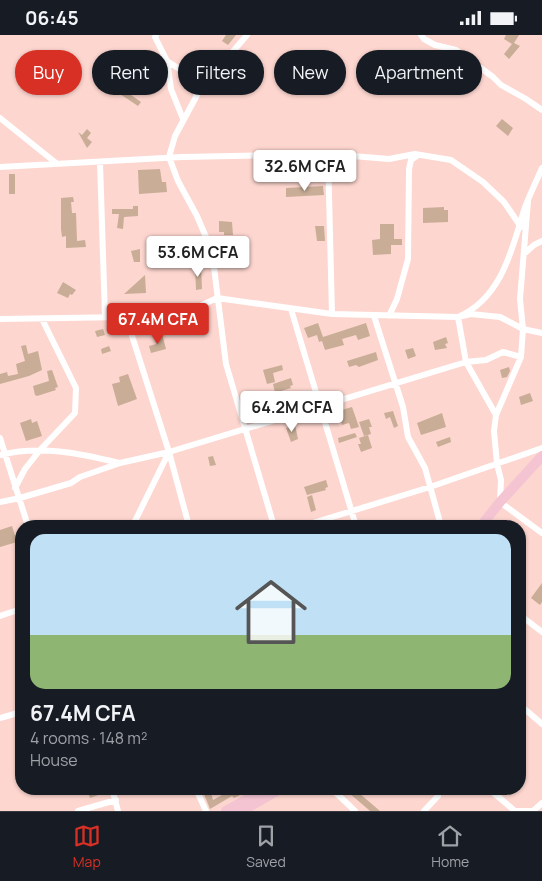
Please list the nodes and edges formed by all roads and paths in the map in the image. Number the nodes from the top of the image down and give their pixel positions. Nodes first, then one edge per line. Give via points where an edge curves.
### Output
1 (156, 35) edge
2 (247, 35) edge
3 (421, 35) edge
4 (162, 50) edge
5 (235, 50) edge
6 (168, 68) edge
7 (197, 95) edge
8 (542, 110) edge
9 (0, 118) edge
10 (183, 119) junction
11 (328, 154) junction
12 (419, 154) junction
13 (169, 157) junction
14 (56, 163) junction
15 (100, 163) junction
16 (0, 167) edge
17 (542, 169) edge
18 (528, 201) junction
19 (521, 227) junction
20 (542, 241) edge
21 (524, 253) junction
22 (217, 298) junction
23 (291, 309) junction
24 (332, 314) junction
25 (374, 316) junction
26 (389, 316) junction
27 (105, 317) junction
28 (126, 317) junction
29 (458, 317) junction
30 (0, 319) edge
31 (42, 319) junction
32 (523, 329) junction
33 (542, 333) edge
34 (521, 357) junction
35 (466, 362) junction
36 (394, 383) junction
37 (321, 407) junction
38 (496, 415) junction
39 (246, 429) junction
40 (0, 438) edge
41 (542, 448) edge
42 (40, 450) junction
43 (169, 452) junction
44 (2, 455) edge
45 (542, 456) edge
46 (0, 461) edge
47 (120, 463) junction
48 (497, 464) junction
49 (430, 487) junction
50 (15, 488) junction
51 (20, 498) junction
52 (0, 502) edge
53 (500, 502) junction
54 (351, 511) junction
55 (26, 520) edge
56 (135, 520) edge
57 (187, 520) edge
58 (272, 520) edge
59 (322, 520) edge
60 (354, 520) edge
61 (439, 520) edge
62 (486, 520) edge
63 (524, 520) edge
64 (526, 521) edge
65 (542, 533) edge
66 (15, 611) edge
67 (0, 616) edge
68 (526, 620) edge
69 (542, 632) edge
70 (526, 710) edge
71 (15, 714) edge
72 (0, 718) edge
73 (542, 724) edge
74 (114, 795) edge
75 (199, 795) edge
76 (255, 795) edge
77 (270, 795) edge
78 (338, 795) edge
79 (438, 795) edge
80 (497, 795) edge
81 (116, 800) junction
82 (542, 803) edge
83 (78, 811) edge
84 (118, 811) edge
85 (206, 811) edge
86 (226, 811) edge
87 (244, 811) edge
88 (355, 811) edge
89 (424, 811) edge
90 (516, 811) edge

1 - 4 street
2 - 5 street
3 - 8 street via 436,45 456,50 501,85
6 - 10 street via 171,89
7 - 10 street
9 - 14 street
10 - 13 street
11 - 12 street via 389,159
11 - 13 street
11 - 24 street
12 - 19 street via 451,160 483,182 504,202
12 - 26 street via 411,160 409,169 408,259
13 - 15 street
13 - 22 street via 212,251
14 - 15 street
14 - 16 street
15 - 27 street
17 - 18 street
18 - 19 street
18 - 21 street
19 - 29 street via 500,279 478,306
20 - 21 street
21 - 32 street via 520,299
22 - 23 street
22 - 28 street via 187,312
22 - 39 street via 226,364
23 - 24 street
23 - 37 street
24 - 25 street
25 - 26 street
25 - 36 street
26 - 29 street
27 - 28 street
27 - 31 street
28 - 43 street
29 - 32 street via 472,314 500,317
29 - 35 street
30 - 31 street
31 - 42 street via 76,388 75,413
32 - 33 street
32 - 34 street
34 - 35 street via 503,352
34 - 38 street
35 - 36 street
35 - 38 street
36 - 37 street
36 - 49 street via 403,407 408,437 425,468
37 - 39 street
37 - 54 street
38 - 48 street
39 - 43 street
39 - 58 street
40 - 44 street
41 - 48 street
42 - 44 street
42 - 47 street via 80,453
42 - 50 street
43 - 47 street
43 - 56 street
43 - 57 street
44 - 46 street
44 - 50 street
45 - 53 highway
47 - 51 street via 71,483
48 - 49 street
48 - 53 street via 501,479
49 - 54 street
49 - 61 street
50 - 51 street
51 - 52 street
51 - 55 street
53 - 62 highway
53 - 63 street
54 - 59 street
54 - 60 street
64 - 65 street
66 - 67 street
68 - 69 street
70 - 73 street
71 - 72 street
74 - 81 street
75 - 85 street
76 - 86 highway
77 - 87 highway
78 - 88 street
79 - 89 street
80 - 90 street
81 - 83 street
81 - 84 street
82 - 90 street via 532,811

